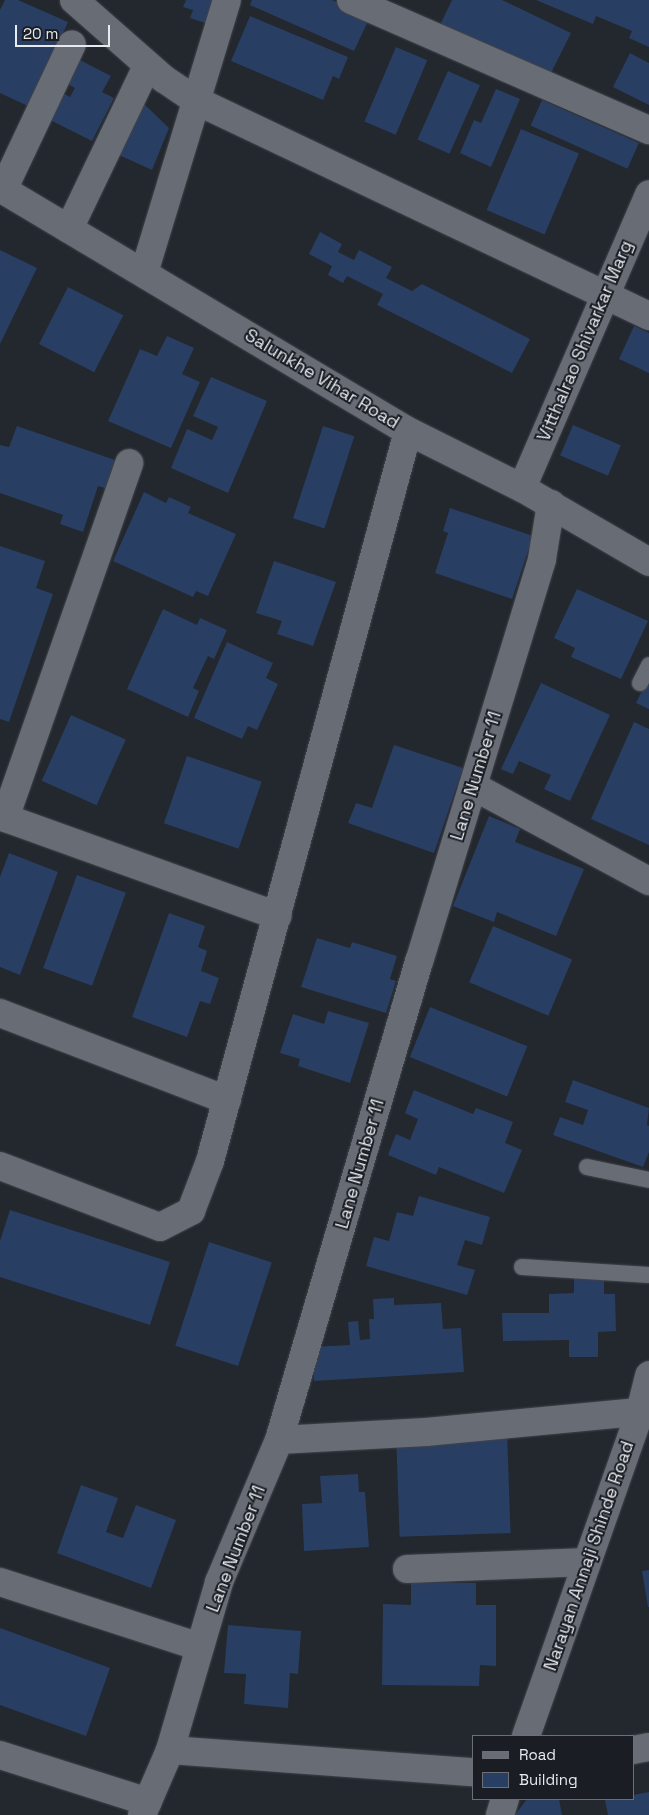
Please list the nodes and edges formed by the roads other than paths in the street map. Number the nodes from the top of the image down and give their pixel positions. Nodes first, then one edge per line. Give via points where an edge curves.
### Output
1 (227, 0) edge
2 (351, 0) edge
3 (84, 4) edge
4 (72, 44) dead end
5 (147, 66) junction
6 (197, 101) junction
7 (649, 130) edge
8 (2, 189) edge
9 (649, 194) edge
10 (69, 229) junction
11 (144, 273) junction
12 (605, 294) junction
13 (649, 316) edge
14 (408, 431) junction
15 (129, 463) dead end
16 (522, 488) junction
17 (551, 504) junction
18 (649, 562) edge
19 (649, 665) edge
20 (640, 683) dead end
21 (473, 786) junction
22 (3, 817) edge
23 (649, 880) edge
24 (278, 916) junction
25 (0, 1014) edge
26 (227, 1100) junction
27 (0, 1166) edge
28 (587, 1167) dead end
29 (649, 1180) edge
30 (522, 1267) dead end
31 (649, 1275) edge
32 (649, 1375) edge
33 (644, 1411) edge
34 (279, 1440) junction
35 (587, 1562) junction
36 (407, 1569) dead end
37 (0, 1582) edge
38 (200, 1648) junction
39 (526, 1735) edge
40 (649, 1747) edge
41 (170, 1750) junction
42 (634, 1750) edge
43 (0, 1754) edge
44 (472, 1772) edge
45 (505, 1800) edge
46 (145, 1808) edge
47 (500, 1815) edge

1 - 6 street
2 - 7 street
3 - 5 street
4 - 8 street
5 - 6 street
5 - 10 street
6 - 11 street
6 - 12 street
8 - 10 street, Salunkhe Vihar Road
9 - 12 street, Vitthalrao Shivarkar Marg
10 - 11 street, Salunkhe Vihar Road
11 - 14 street, Salunkhe Vihar Road
12 - 13 street
12 - 16 street, Vitthalrao Shivarkar Marg
14 - 16 street, Salunkhe Vihar Road
14 - 24 street
15 - 22 street
16 - 17 street, Salunkhe Vihar Road
17 - 18 street, Salunkhe Vihar Road
17 - 21 street, Lane Number 11 via 542,559
19 - 20 lane
21 - 23 street
21 - 34 street, Lane Number 11 via 418,962
22 - 24 street
24 - 26 street
25 - 26 street
26 - 27 street via 210,1161 190,1211 160,1227
28 - 29 lane
30 - 31 lane
32 - 33 street, Narayan Annaji Shinde Road
33 - 34 street via 426,1432
33 - 35 street, Narayan Annaji Shinde Road
34 - 38 street, Lane Number 11 via 219,1582
35 - 36 street
35 - 39 street, Narayan Annaji Shinde Road
37 - 38 street
38 - 41 street, Lane Number 11
40 - 42 street
41 - 44 street
41 - 46 street, Lane Number 11
43 - 46 street
45 - 47 street

